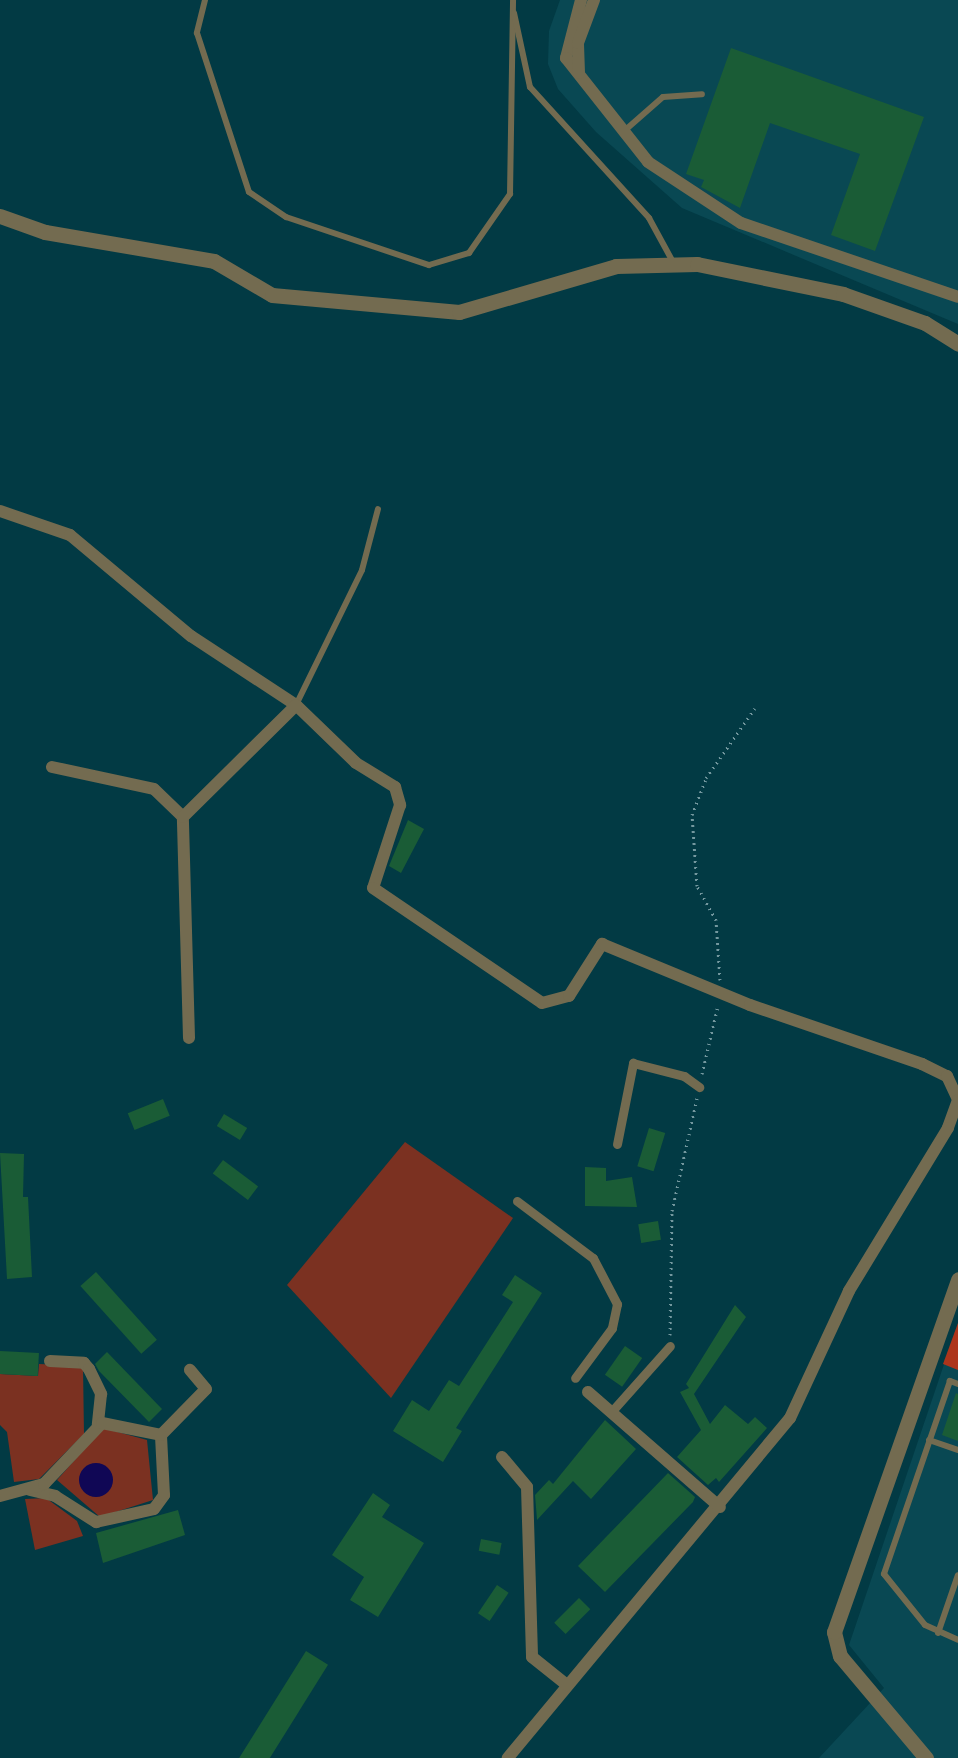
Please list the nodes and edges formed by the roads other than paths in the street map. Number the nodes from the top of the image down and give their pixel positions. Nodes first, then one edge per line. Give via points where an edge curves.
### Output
1 (206, 0) edge
2 (580, 0) edge
3 (594, 0) edge
4 (512, 1) edge
5 (581, 80) junction
6 (702, 94) dead end
7 (622, 132) junction
8 (0, 216) edge
9 (673, 262) junction
10 (958, 297) edge
11 (958, 344) edge
12 (378, 509) dead end
13 (0, 511) edge
14 (296, 705) junction
15 (52, 767) dead end
16 (183, 817) junction
17 (189, 1038) dead end
18 (699, 1087) road end
19 (617, 1143) dead end
20 (517, 1201) dead end
21 (958, 1279) edge
22 (670, 1346) road end
23 (50, 1360) dead end
24 (190, 1371) dead end
25 (575, 1378) dead end
26 (958, 1384) edge
27 (588, 1392) dead end
28 (612, 1411) junction
29 (98, 1425) junction
30 (161, 1435) junction
31 (929, 1440) junction
32 (958, 1450) edge
33 (502, 1457) dead end
34 (30, 1490) junction
35 (0, 1496) edge
36 (720, 1507) junction
37 (958, 1575) edge
38 (938, 1633) junction
39 (958, 1640) edge
40 (567, 1685) junction
41 (508, 1758) edge
42 (926, 1758) edge

1 - 4 lane via 197,33 249,192 286,218 429,265 469,253 510,194
2 - 5 street via 567,39 566,58
3 - 5 street via 577,51
4 - 9 lane via 530,87 649,218
5 - 7 street
6 - 7 lane via 663,97
7 - 10 street via 665,175 741,223
8 - 9 street via 45,232 214,261 272,295 459,312 616,266
9 - 11 street via 733,269 843,294 925,324
12 - 14 lane via 362,570
13 - 14 street via 70,535 191,636
14 - 16 street
14 - 36 street via 356,764 395,787 400,805 374,888 542,1003 569,996 602,944 720,993 947,1076 958,1100 948,1128 849,1290 790,1418
15 - 16 street via 154,789
16 - 17 street
18 - 19 street via 684,1076 633,1063
20 - 25 street via 593,1258 617,1304 612,1328
21 - 42 street via 834,1632 840,1656
22 - 28 street
23 - 29 street via 84,1363 89,1369 100,1394
24 - 30 street via 206,1389
26 - 31 lane via 950,1381
27 - 28 street
28 - 36 street
29 - 30 street via 114,1422
29 - 34 street via 57,1474
30 - 34 street via 164,1495 154,1509 96,1522 55,1496
31 - 32 lane
31 - 38 lane via 884,1574 925,1625
33 - 40 street via 527,1487 532,1657
34 - 35 street
36 - 40 street
37 - 38 lane
38 - 39 lane
40 - 41 street

